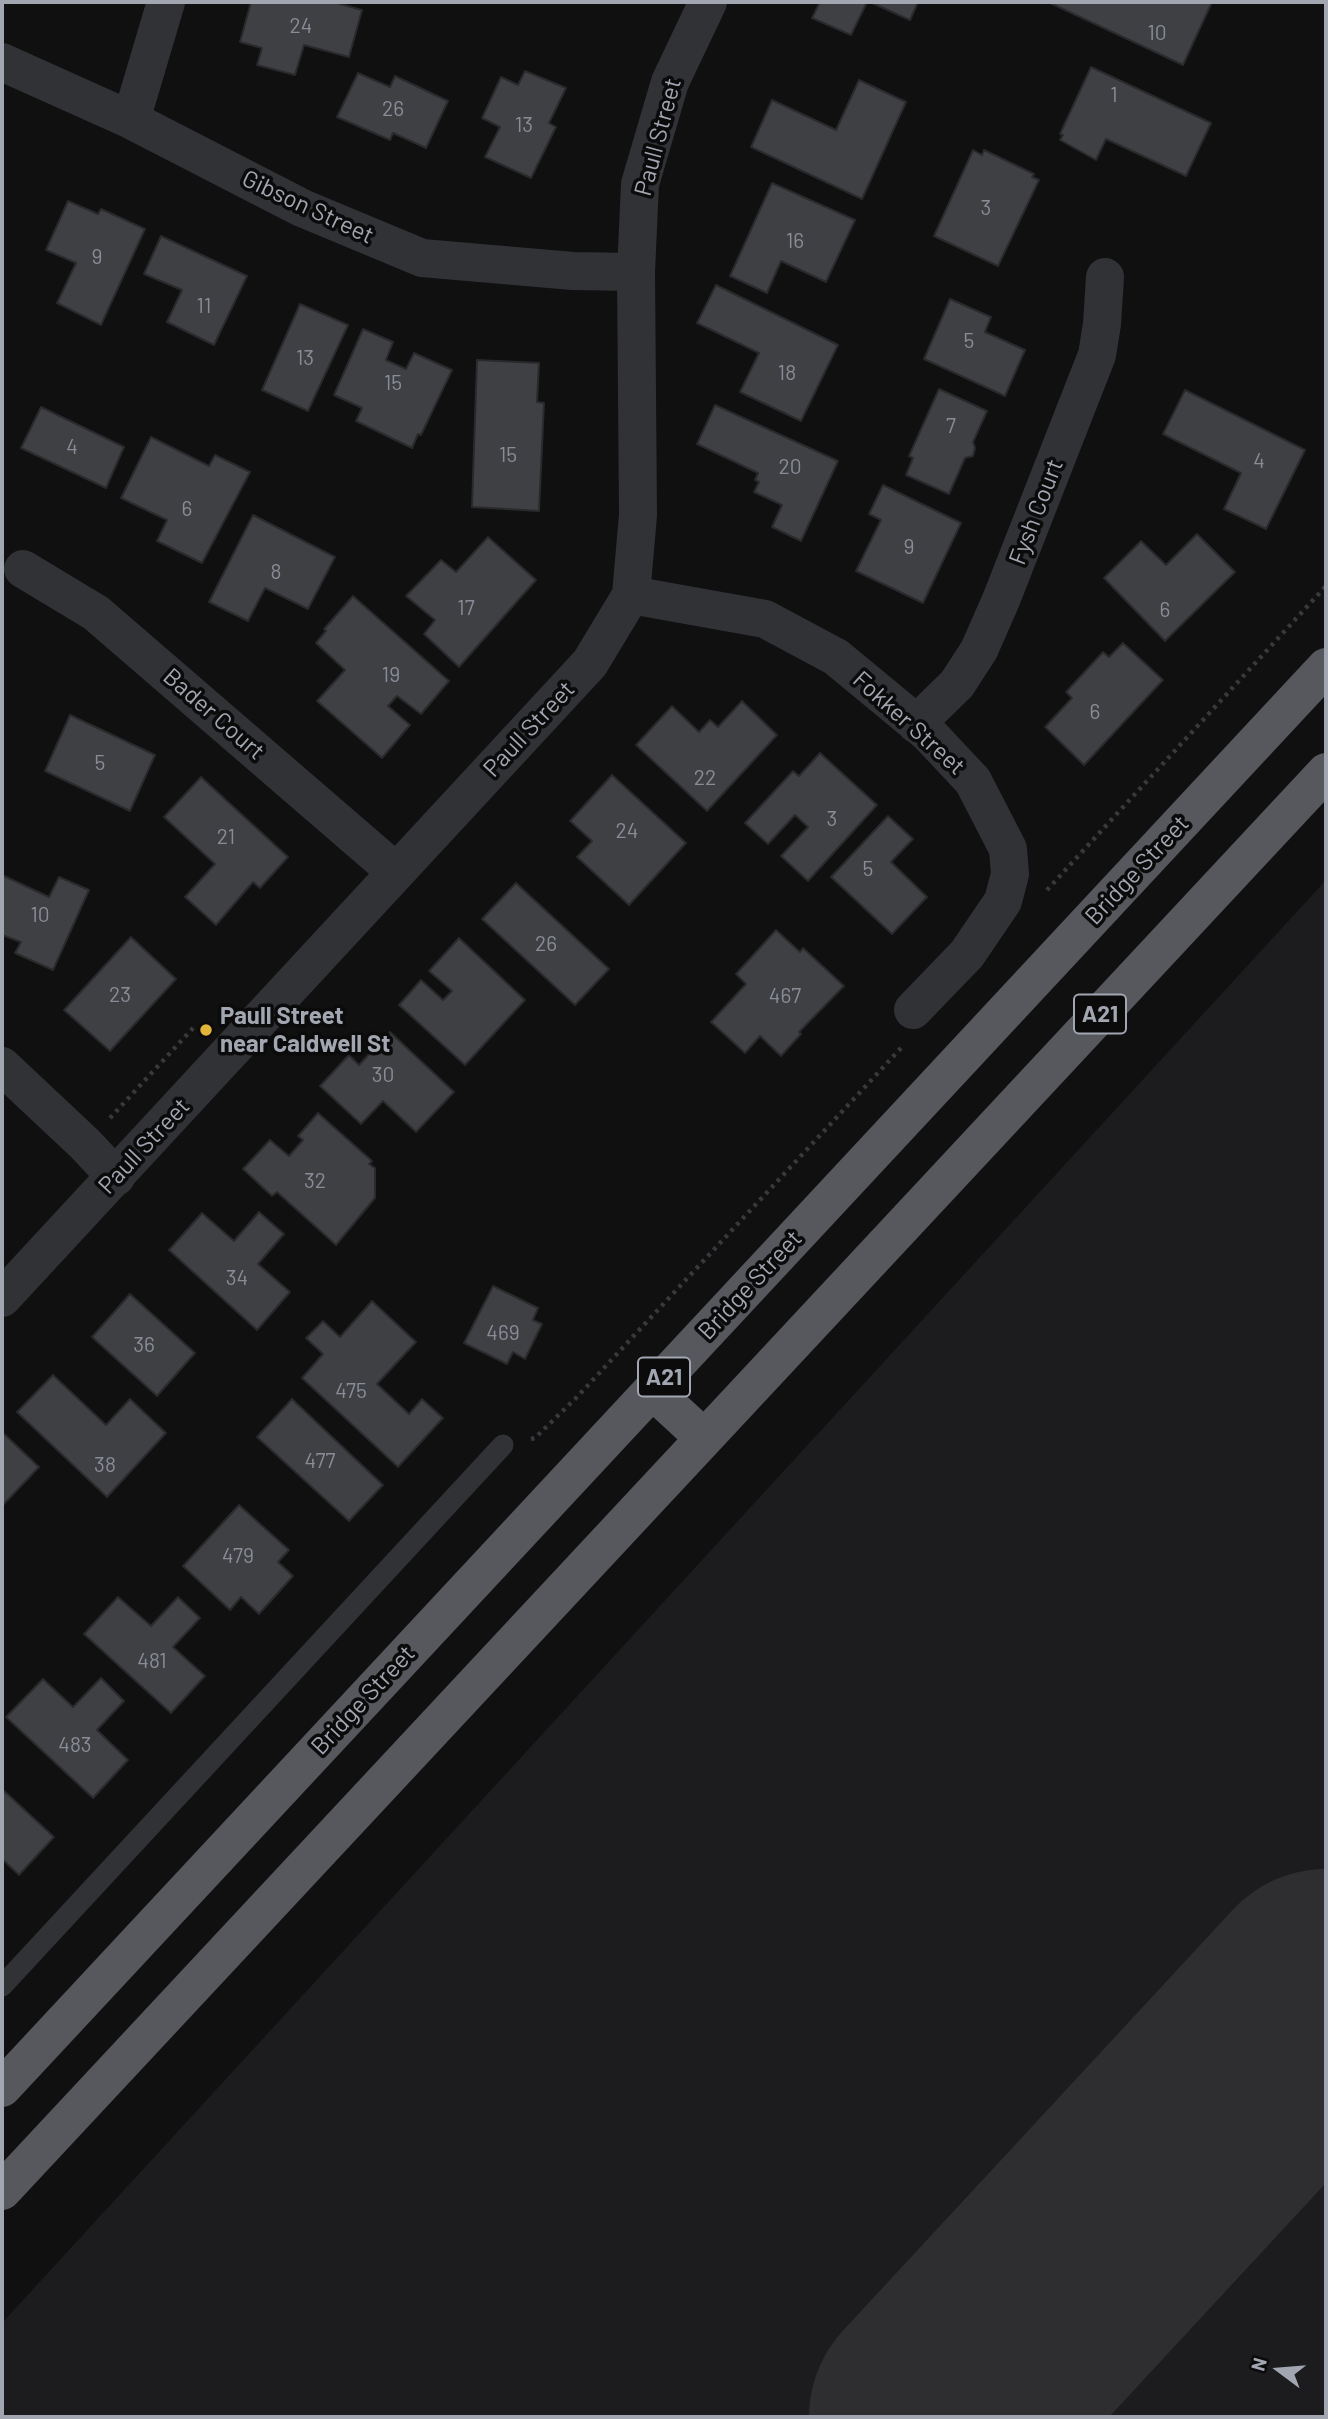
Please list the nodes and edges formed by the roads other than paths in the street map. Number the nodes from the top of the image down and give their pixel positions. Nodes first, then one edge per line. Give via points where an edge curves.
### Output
1 (166, 2) edge
2 (708, 2) edge
3 (2, 62) edge
4 (131, 120) junction
5 (636, 272) junction
6 (1105, 276) dead end
7 (23, 569) dead end
8 (631, 595) junction
9 (1326, 667) edge
10 (916, 724) junction
11 (1326, 772) edge
12 (396, 872) junction
13 (913, 1010) road end
14 (2, 1066) edge
15 (116, 1177) junction
16 (2, 1298) edge
17 (652, 1390) junction
18 (705, 1438) junction
19 (503, 1445) dead end
20 (2, 1986) edge
21 (2, 2088) edge
22 (2, 2191) edge

1 - 4 street
2 - 5 street, Paull Street via 670,82 639,184
3 - 4 street, Gibson Street
4 - 5 street, Gibson Street via 302,208 422,258
5 - 8 street, Paull Street via 638,515
6 - 10 street, Fysh Court via 1097,355 1001,600 979,650 957,684
7 - 12 street, Bader Court via 96,613
8 - 10 street, Fokker Street via 765,619 836,657
8 - 12 street, Paull Street via 590,663
9 - 17 highway, Bridge Street / A21
10 - 13 street, Fokker Street via 973,781 1008,849 1010,874 1003,901 967,954
11 - 18 highway, A21
12 - 15 street, Paull Street
14 - 15 street
15 - 16 street, Paull Street
17 - 18 highway
17 - 21 highway, Bridge Street / A21
18 - 22 highway, A21
19 - 20 lane

